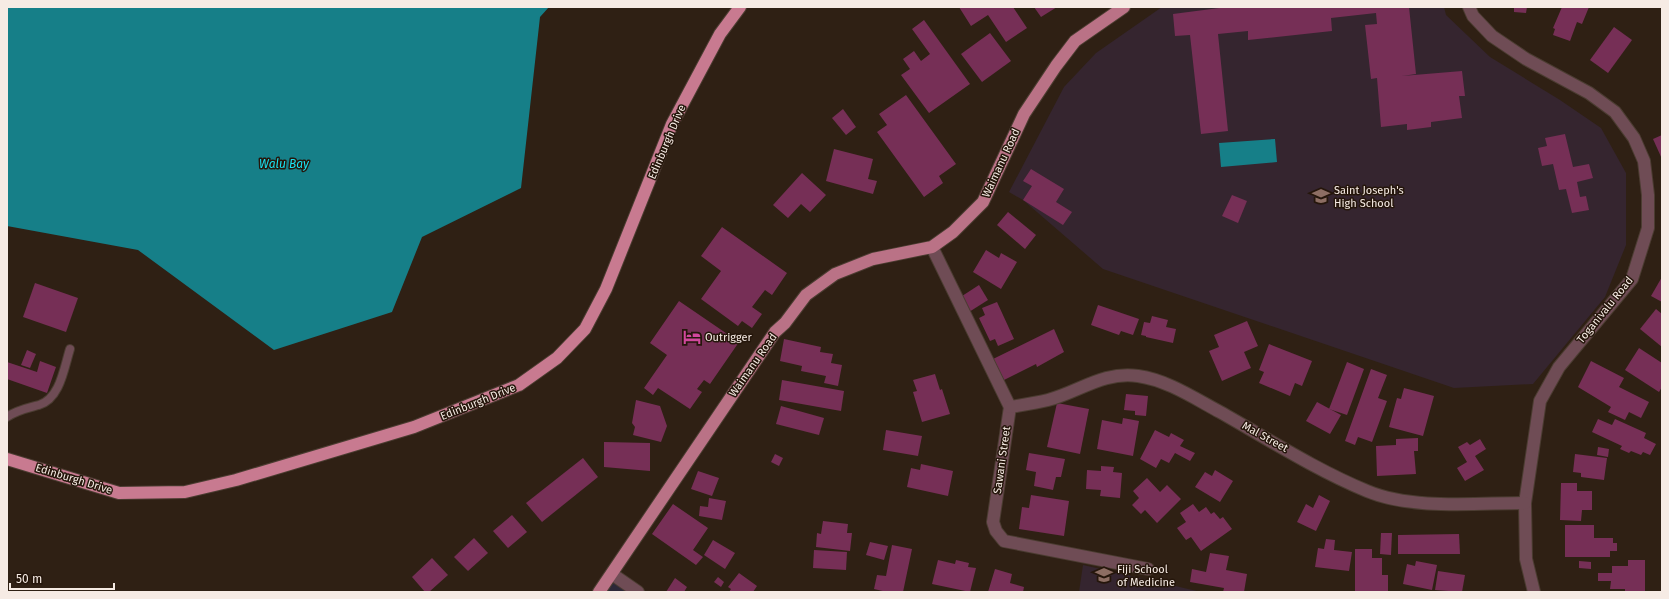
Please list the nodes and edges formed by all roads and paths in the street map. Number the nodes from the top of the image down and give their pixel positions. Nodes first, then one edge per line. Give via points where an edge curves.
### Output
1 (740, 7) edge
2 (1124, 7) edge
3 (1469, 7) edge
4 (932, 247) junction
5 (70, 350) dead end
6 (1010, 407) junction
7 (7, 417) edge
8 (7, 459) edge
9 (1525, 503) junction
10 (1148, 569) dead end
11 (612, 574) junction
12 (599, 592) edge
13 (638, 592) edge
14 (1534, 592) edge

1 - 8 highway, Edinburgh Drive via 720,34 672,124 606,289 584,329 557,358 520,385 414,427 236,480 185,492 118,493
2 - 4 main road, Waimanu Road via 1075,41 1024,114 983,202 953,232
3 - 9 street, Toganivalu Road via 1473,16 1492,36 1526,59 1589,93 1615,112 1634,138 1644,161 1648,195 1648,228 1632,279 1559,367 1540,401
4 - 6 street
4 - 11 main road, Waimanu Road via 873,259 835,274 806,295 786,323 775,332
5 - 7 lane via 57,388 50,400
6 - 9 street, Mal Street via 1049,400 1098,379 1136,375 1155,379 1188,394 1367,492 1407,503
6 - 10 street, Sawani Street via 993,522 996,532 1004,541
9 - 14 street, Toganivalu Road via 1526,559
11 - 12 main road, Waimanu Road
11 - 13 street

